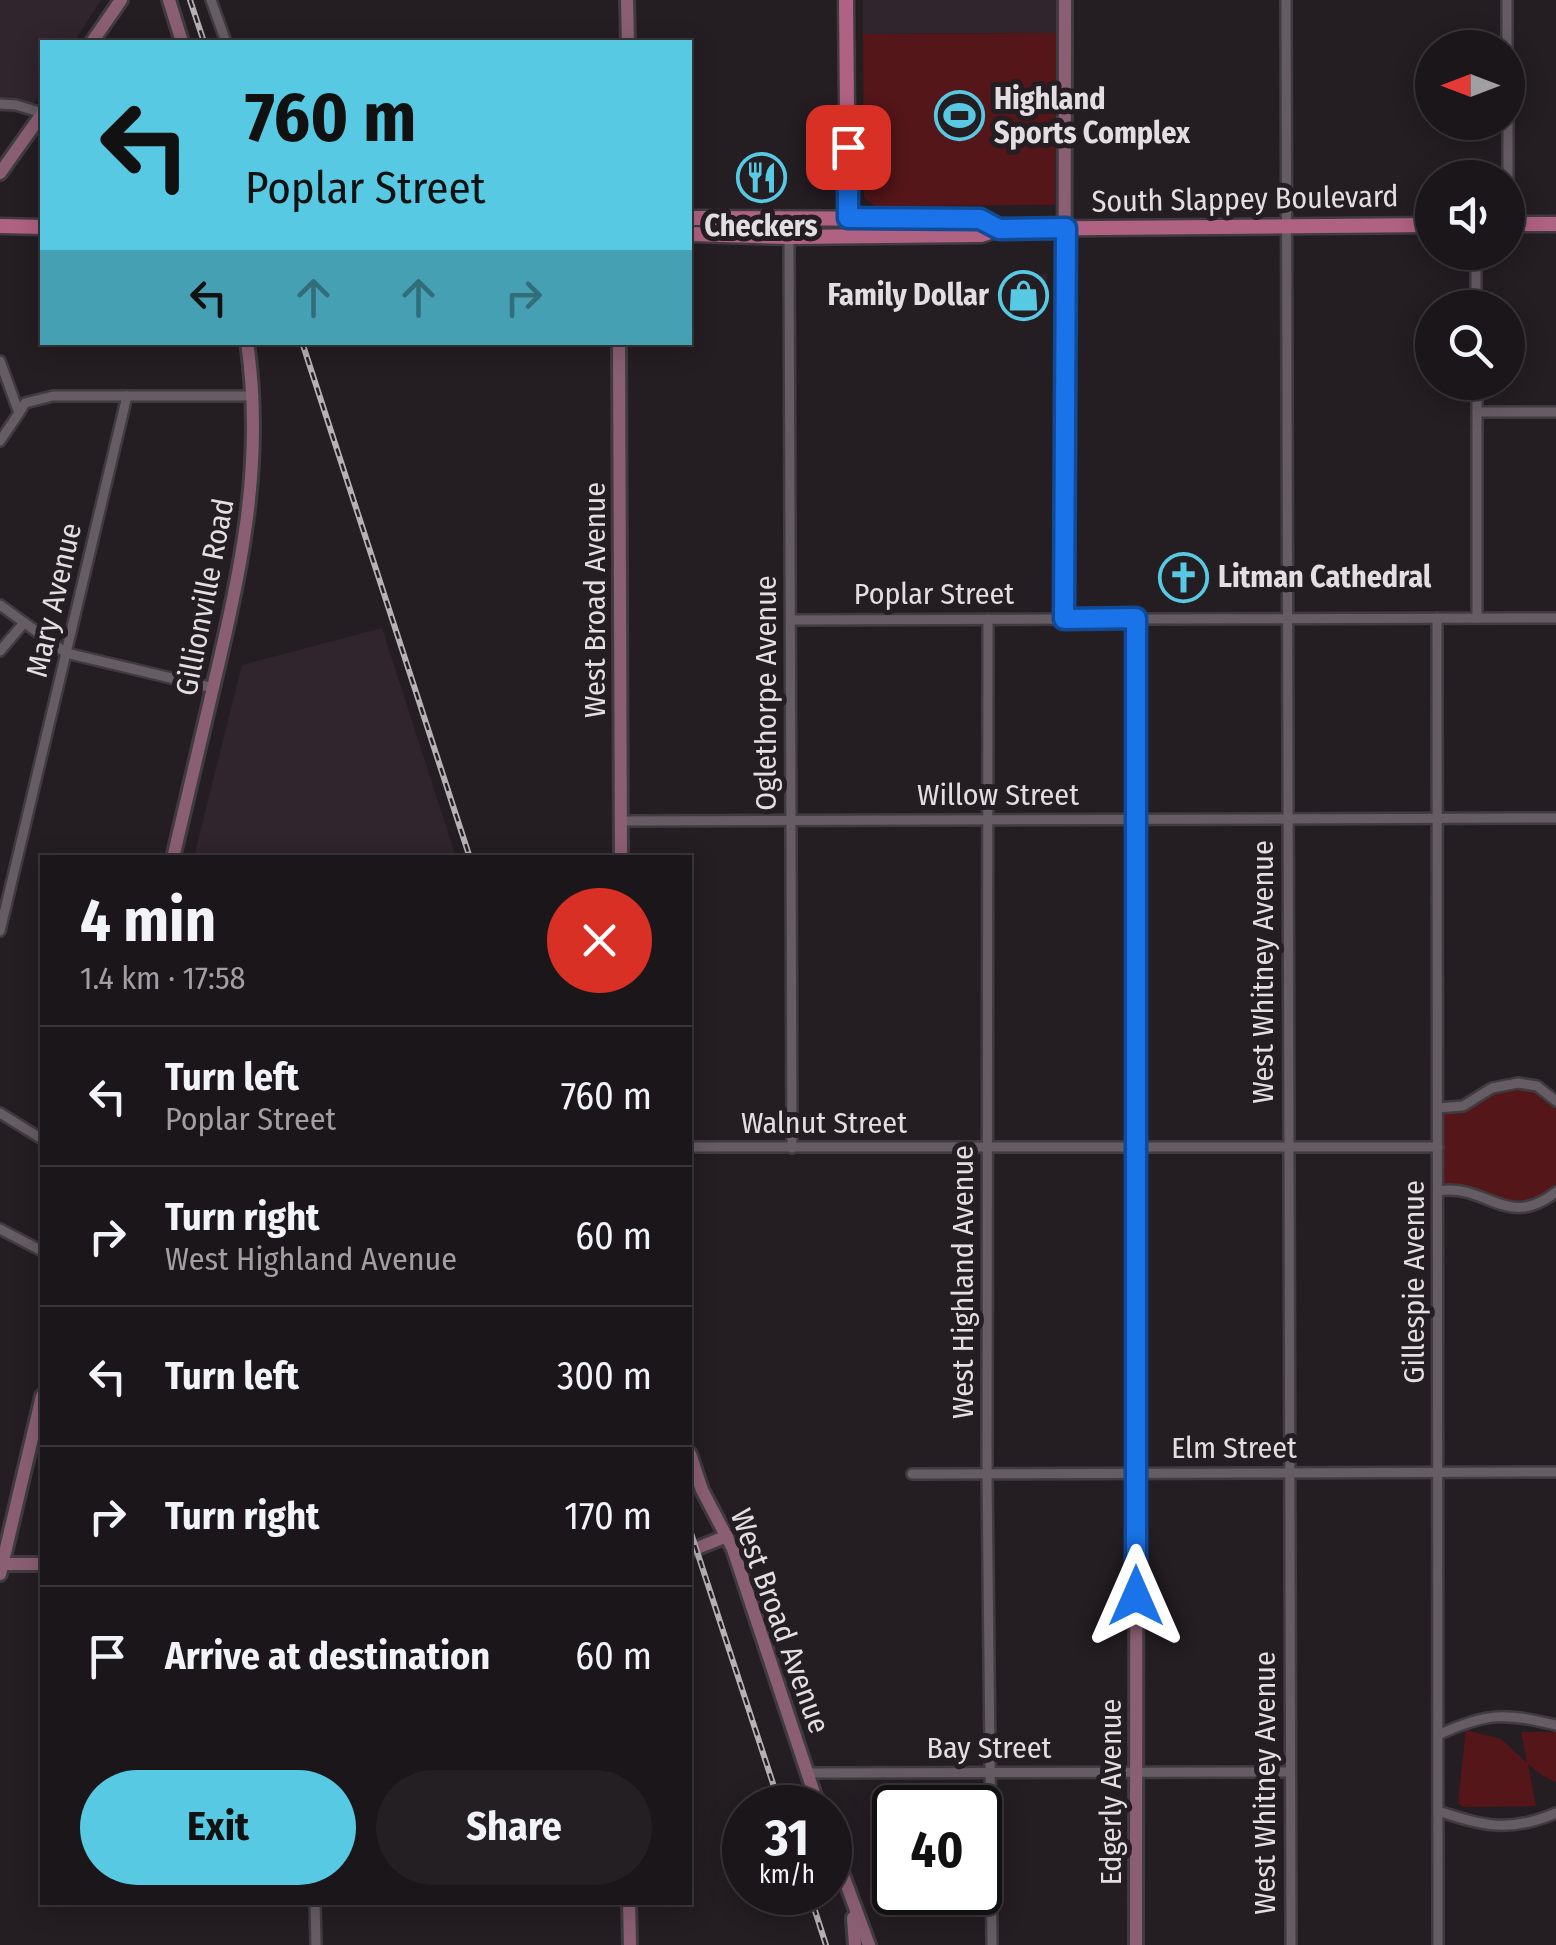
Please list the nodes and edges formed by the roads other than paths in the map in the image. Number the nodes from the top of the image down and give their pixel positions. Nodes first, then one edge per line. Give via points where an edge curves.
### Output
1 (121, 0) edge
2 (169, 0) edge
3 (211, 0) edge
4 (628, 0) edge
5 (846, 0) edge
6 (1065, 0) edge
7 (1286, 0) edge
8 (1507, 0) edge
9 (1508, 30) edge
10 (93, 40) edge
11 (181, 40) edge
12 (225, 40) edge
13 (628, 40) edge
14 (0, 104) edge
15 (40, 113) edge
16 (40, 117) edge
17 (0, 174) edge
18 (0, 212) edge
19 (692, 218) edge
20 (848, 218) junction
21 (1415, 224) edge
22 (1525, 224) edge
23 (1556, 224) edge
24 (1288, 225) junction
25 (0, 226) edge
26 (20, 227) junction
27 (40, 227) edge
28 (1066, 228) junction
29 (999, 229) junction
30 (692, 234) edge
31 (877, 236) junction
32 (789, 237) junction
33 (822, 237) junction
34 (247, 345) edge
35 (620, 345) edge
36 (0, 361) edge
37 (127, 396) junction
38 (254, 396) junction
39 (1477, 400) edge
40 (1477, 412) junction
41 (1556, 412) edge
42 (20, 413) junction
43 (0, 440) edge
44 (0, 605) edge
45 (1136, 618) junction
46 (1288, 618) junction
47 (1437, 618) junction
48 (1477, 618) junction
49 (1556, 618) edge
50 (988, 619) junction
51 (1064, 619) junction
52 (792, 620) junction
53 (24, 624) junction
54 (0, 651) edge
55 (66, 653) junction
56 (213, 688) junction
57 (1556, 818) edge
58 (1136, 819) junction
59 (1438, 819) junction
60 (620, 820) junction
61 (987, 820) junction
62 (792, 821) junction
63 (1288, 822) junction
64 (174, 855) edge
65 (621, 855) edge
66 (0, 931) edge
67 (1556, 1100) edge
68 (1438, 1108) junction
69 (0, 1113) edge
70 (40, 1138) edge
71 (692, 1147) edge
72 (1136, 1147) junction
73 (1288, 1147) junction
74 (1438, 1147) junction
75 (792, 1148) junction
76 (988, 1148) junction
77 (1438, 1191) junction
78 (1556, 1192) edge
79 (0, 1229) edge
80 (40, 1249) edge
81 (40, 1404) edge
82 (692, 1460) edge
83 (1289, 1472) junction
84 (1440, 1472) junction
85 (1556, 1472) edge
86 (912, 1474) dead end
87 (987, 1474) junction
88 (1136, 1474) junction
89 (727, 1536) junction
90 (692, 1550) edge
91 (40, 1564) edge
92 (1, 1567) edge
93 (1556, 1724) edge
94 (1438, 1735) junction
95 (992, 1772) junction
96 (1289, 1772) junction
97 (808, 1773) junction
98 (1136, 1773) junction
99 (812, 1785) edge
100 (1438, 1812) junction
101 (1556, 1813) edge
102 (315, 1905) edge
103 (629, 1905) edge
104 (852, 1906) edge
105 (852, 1915) edge
106 (316, 1945) edge
107 (630, 1945) edge
108 (855, 1945) edge
109 (869, 1945) edge
110 (992, 1945) edge
111 (1136, 1945) edge
112 (1291, 1945) edge
113 (1438, 1945) edge

1 - 10 street
2 - 11 street
3 - 12 street
4 - 13 street
5 - 20 main road
6 - 28 street
7 - 24 street, West Whitney Avenue
8 - 9 street
14 - 15 street
16 - 17 street
18 - 26 main road
19 - 20 main road, South Slappey Boulevard
20 - 29 main road, South Slappey Boulevard via 980,219
20 - 31 main road
20 - 33 main road
21 - 24 main road, South Slappey Boulevard
22 - 23 main road
24 - 28 main road, South Slappey Boulevard
24 - 46 street, West Whitney Avenue
25 - 26 main road
26 - 27 main road
28 - 29 main road, South Slappey Boulevard
28 - 51 street
29 - 31 main road, South Slappey Boulevard
30 - 32 main road, South Slappey Boulevard
31 - 33 main road, South Slappey Boulevard
32 - 33 main road, South Slappey Boulevard
32 - 52 street, Oglethorpe Avenue
34 - 38 street, Gillionville Road
35 - 60 street, West Broad Avenue
36 - 42 street
37 - 38 street
37 - 42 street via 36,398
37 - 55 street, Mary Avenue
38 - 56 street, Gillionville Road via 251,504
39 - 40 street
40 - 41 street
40 - 48 street
42 - 43 street
44 - 53 street
45 - 46 street, Poplar Street
45 - 51 street, Poplar Street
45 - 58 street, Edgerly Avenue
46 - 47 street, Poplar Street
46 - 63 street, West Whitney Avenue
47 - 48 street, Poplar Street
47 - 59 street, Gillespie Avenue
48 - 49 street, Poplar Street
50 - 51 street, Poplar Street
50 - 52 street, Poplar Street
50 - 61 street, West Highland Avenue
52 - 62 street, Oglethorpe Avenue
53 - 54 street
53 - 55 street
55 - 56 street
55 - 66 street, Mary Avenue
56 - 64 street, Gillionville Road
57 - 59 street, Willow Street
58 - 61 street, Willow Street
58 - 63 street, Willow Street
58 - 72 street, Edgerly Avenue
59 - 63 street, Willow Street
59 - 68 street, Gillespie Avenue
60 - 62 street, Willow Street
60 - 65 street, West Broad Avenue
61 - 62 street, Willow Street
61 - 76 street, West Highland Avenue
62 - 75 street, Oglethorpe Avenue
63 - 73 street, West Whitney Avenue
67 - 68 street via 1537,1086 1518,1083 1492,1088 1463,1106
68 - 74 street, Gillespie Avenue
69 - 70 street
71 - 75 street, Walnut Street
72 - 73 street, Walnut Street
72 - 76 street, Walnut Street
72 - 88 street, Edgerly Avenue
73 - 74 street, Walnut Street
73 - 83 street, West Whitney Avenue
74 - 77 street, Gillespie Avenue
75 - 76 street, Walnut Street
76 - 87 street, West Highland Avenue
77 - 78 street via 1463,1190 1524,1208 1538,1207
77 - 84 street, Gillespie Avenue
79 - 80 street
81 - 92 street
82 - 89 street, West Broad Avenue
83 - 84 street, Elm Street
83 - 88 street, Elm Street
83 - 96 street, West Whitney Avenue
84 - 85 street, Elm Street
84 - 94 street, Gillespie Avenue
86 - 87 street, Elm Street
87 - 88 street, Elm Street
87 - 95 street, West Highland Avenue
88 - 98 street, Edgerly Avenue
89 - 90 street
89 - 97 street, West Broad Avenue
91 - 92 street
93 - 94 street via 1508,1714
94 - 100 street, Gillespie Avenue
95 - 97 street, Bay Street
95 - 98 street, Bay Street
95 - 110 street, West Highland Avenue
96 - 98 street, Bay Street
96 - 112 street, West Whitney Avenue
97 - 99 street, West Broad Avenue
98 - 111 street, Edgerly Avenue
100 - 101 street via 1504,1826
100 - 113 street, Gillespie Avenue
102 - 106 street
103 - 107 street
104 - 109 street
105 - 108 street

